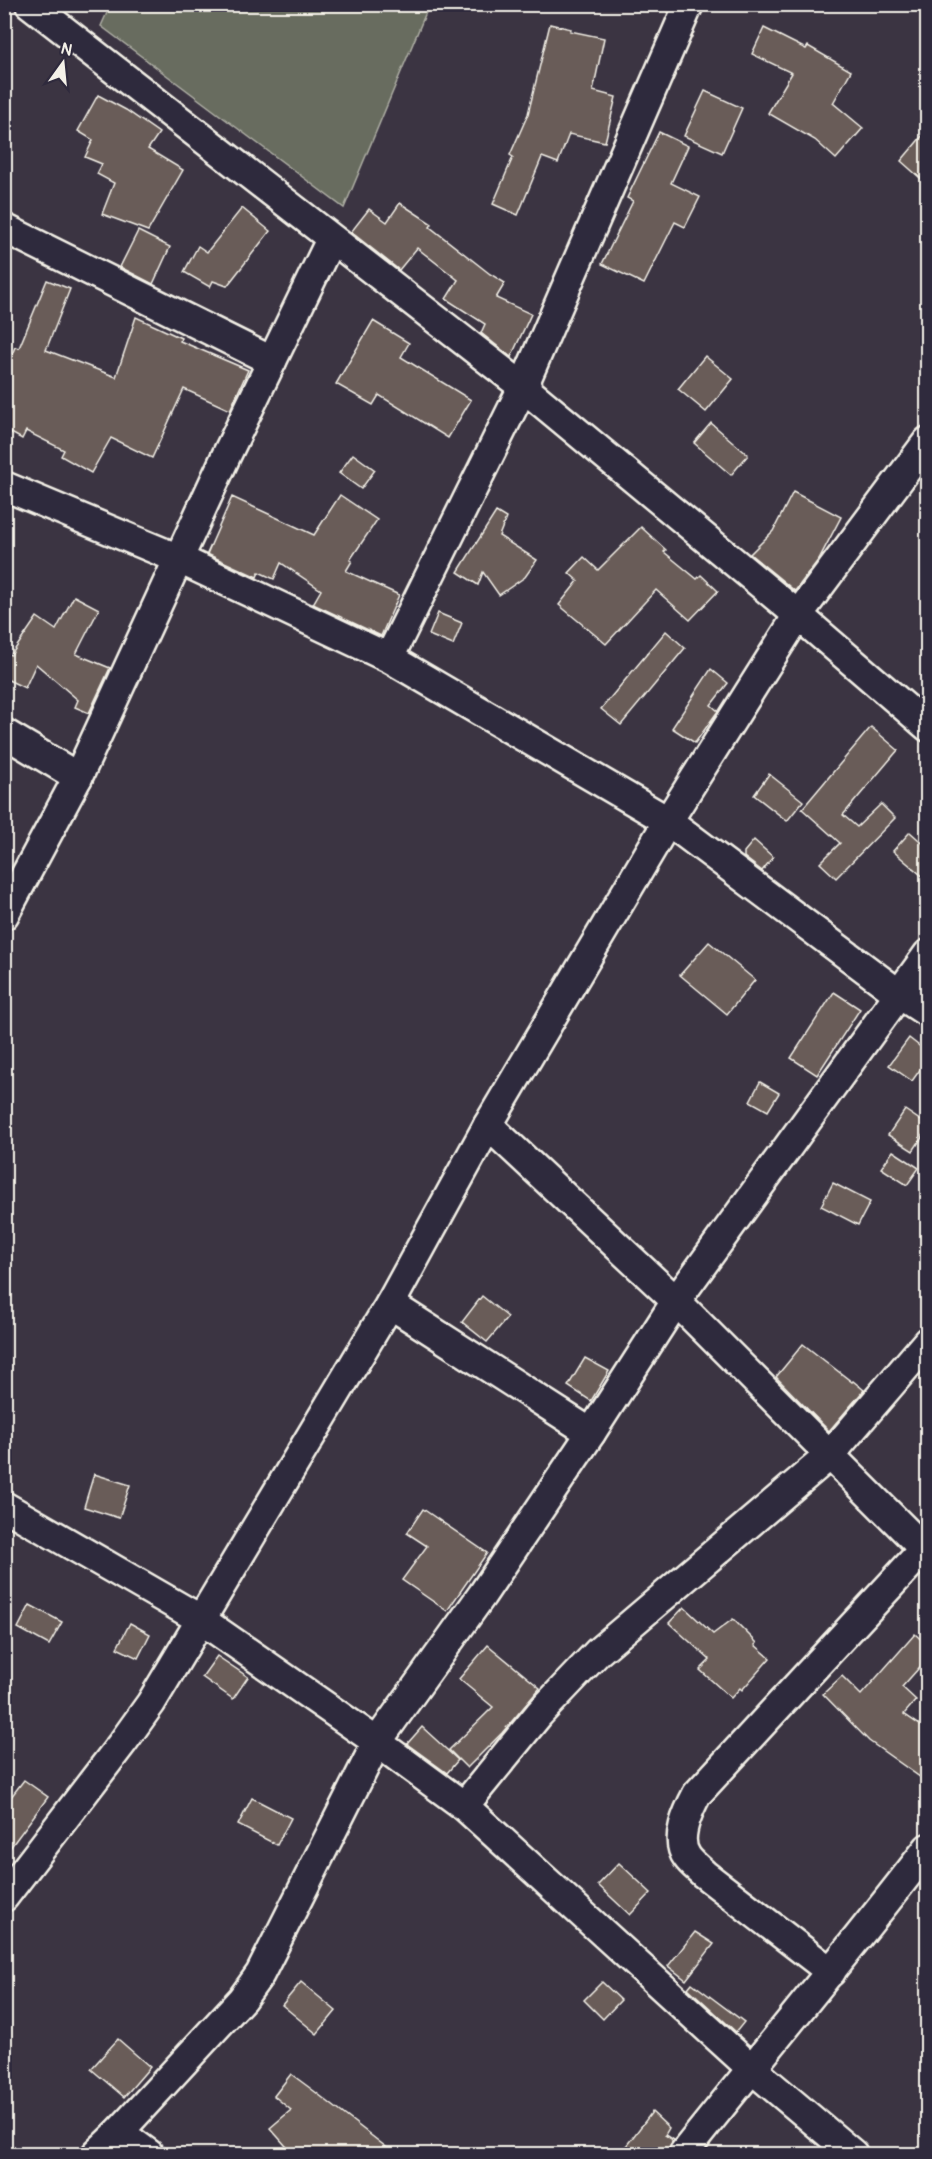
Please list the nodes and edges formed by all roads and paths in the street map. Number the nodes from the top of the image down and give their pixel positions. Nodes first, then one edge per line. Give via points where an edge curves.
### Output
1 (30, 4) edge
2 (689, 4) edge
3 (4, 228) edge
4 (331, 239) junction
5 (272, 361) junction
6 (523, 387) junction
7 (927, 441) edge
8 (4, 486) edge
9 (179, 559) junction
10 (798, 615) junction
11 (389, 658) junction
12 (927, 727) edge
13 (4, 733) edge
14 (78, 777) junction
15 (668, 821) junction
16 (4, 915) edge
17 (927, 954) edge
18 (899, 994) junction
19 (927, 1013) edge
20 (488, 1125) junction
21 (676, 1301) junction
22 (390, 1304) junction
23 (927, 1341) edge
24 (591, 1433) junction
25 (830, 1455) junction
26 (4, 1506) edge
27 (926, 1551) edge
28 (200, 1619) junction
29 (377, 1742) junction
30 (464, 1806) junction
31 (927, 1848) edge
32 (4, 1897) edge
33 (831, 1972) junction
34 (751, 2068) junction
35 (119, 2132) junction
36 (96, 2154) edge
37 (149, 2154) edge
38 (683, 2154) edge
39 (853, 2154) edge

1 - 4 street
2 - 6 street
3 - 5 street
4 - 5 street
4 - 6 street
5 - 9 street
6 - 10 street
6 - 11 street
7 - 10 street
8 - 9 street
9 - 11 street
9 - 14 street
10 - 12 street
10 - 15 street
11 - 15 street
13 - 14 street
14 - 16 street
15 - 18 street
15 - 20 street
17 - 18 street
18 - 19 street
18 - 21 street
20 - 21 street
20 - 22 street
21 - 24 street
21 - 25 street
22 - 24 street
22 - 28 street
23 - 25 street
24 - 29 street
25 - 27 street
25 - 30 street via 598,1652 538,1714
26 - 28 street
27 - 33 street via 697,1794 685,1816 681,1834 686,1856
28 - 29 street
28 - 32 street via 123,1743
29 - 30 street
29 - 35 street via 261,1974
30 - 34 street
31 - 33 street
33 - 34 street
34 - 38 street
34 - 39 street
35 - 36 street
35 - 37 street

